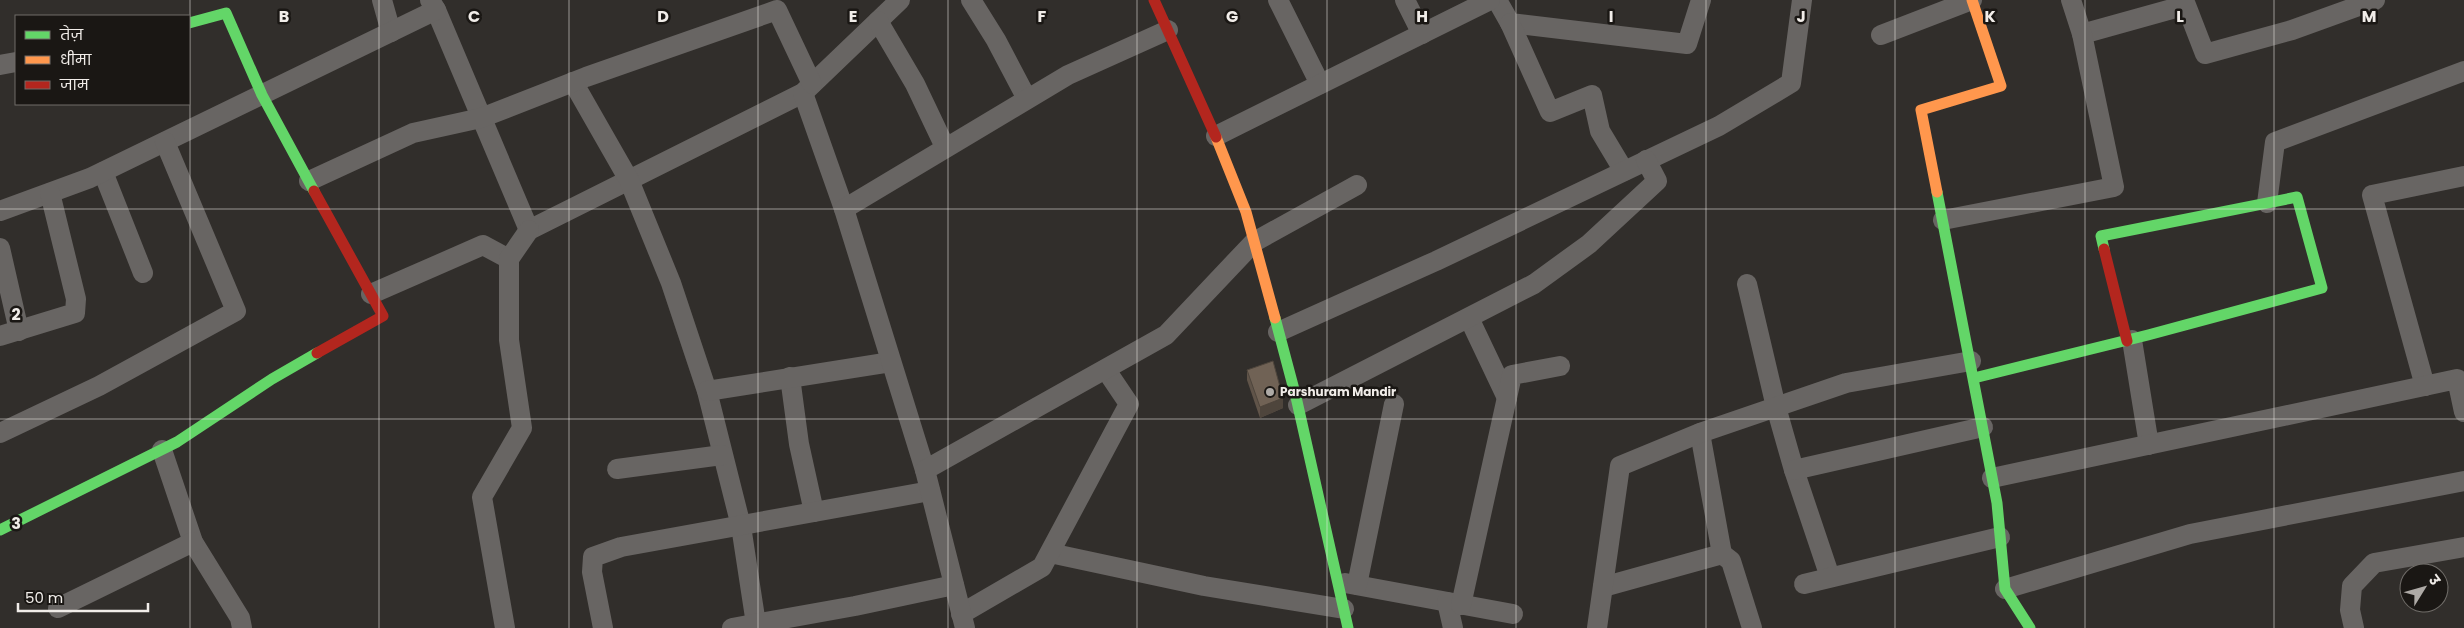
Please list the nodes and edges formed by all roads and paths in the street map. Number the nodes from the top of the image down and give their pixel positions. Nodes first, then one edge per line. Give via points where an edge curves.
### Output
1 (382, 0) edge
2 (900, 0) edge
3 (971, 0) edge
4 (1154, 0) edge
5 (1278, 0) edge
6 (1405, 0) edge
7 (1490, 0) edge
8 (1497, 0) edge
9 (1701, 0) edge
10 (1802, 0) edge
11 (1972, 0) edge
12 (2071, 0) edge
13 (2375, 0) edge
14 (433, 5) edge
15 (878, 21) junction
16 (190, 23) edge
17 (1510, 23) junction
18 (1168, 30) junction
19 (391, 32) junction
20 (1422, 34) junction
21 (2082, 34) junction
22 (1881, 35) dead end
23 (15, 62) edge
24 (0, 65) edge
25 (2464, 71) edge
26 (573, 82) junction
27 (1320, 84) junction
28 (808, 89) junction
29 (262, 95) junction
30 (1027, 99) junction
31 (481, 118) junction
32 (1216, 136) junction
33 (165, 142) junction
34 (945, 147) junction
35 (1646, 160) junction
36 (1624, 171) junction
37 (103, 172) junction
38 (2464, 176) edge
39 (629, 180) junction
40 (309, 182) junction
41 (1357, 185) dead end
42 (50, 193) junction
43 (2267, 203) junction
44 (844, 209) junction
45 (0, 211) edge
46 (1943, 220) junction
47 (530, 230) junction
48 (1254, 242) junction
49 (0, 248) edge
50 (509, 259) junction
51 (142, 273) dead end
52 (1747, 284) dead end
53 (371, 294) junction
54 (1468, 318) junction
55 (1278, 332) junction
56 (9, 333) edge
57 (2129, 340) junction
58 (891, 362) junction
59 (1560, 366) dead end
60 (1972, 369) junction
61 (1106, 370) junction
62 (790, 378) junction
63 (2425, 386) junction
64 (708, 391) junction
65 (1507, 398) junction
66 (1394, 404) dead end
67 (1298, 406) junction
68 (1776, 407) junction
69 (2464, 412) edge
70 (1983, 426) junction
71 (0, 433) edge
72 (1700, 433) junction
73 (2149, 445) junction
74 (162, 450) junction
75 (722, 455) junction
76 (618, 470) dead end
77 (925, 470) junction
78 (1794, 470) junction
79 (1992, 478) junction
80 (2464, 481) edge
81 (930, 491) junction
82 (814, 512) junction
83 (741, 526) junction
84 (0, 530) edge
85 (2000, 537) junction
86 (193, 542) junction
87 (2464, 547) edge
88 (1050, 553) junction
89 (1722, 554) junction
90 (1830, 577) junction
91 (1347, 584) junction
92 (1804, 584) dead end
93 (954, 585) junction
94 (1603, 587) junction
95 (2005, 589) junction
96 (1454, 604) junction
97 (58, 608) dead end
98 (1513, 614) dead end
99 (1346, 618) edge
100 (963, 621) edge
101 (756, 624) junction
102 (242, 628) edge
103 (505, 628) edge
104 (603, 628) edge
105 (732, 628) edge
106 (1453, 628) edge
107 (1597, 628) edge
108 (1752, 628) edge
109 (2030, 628) edge
110 (2354, 628) edge

1 - 19 street
2 - 15 street
3 - 30 street
4 - 18 street
5 - 27 street
6 - 20 street
7 - 20 street
8 - 17 street
9 - 17 street via 1687,44
10 - 35 street via 1791,83 1719,126
11 - 22 street
11 - 46 street via 2001,86 1921,110
12 - 21 street
13 - 21 street via 2292,30 2205,54 2186,5
14 - 19 street
14 - 31 street
15 - 28 street
15 - 34 street via 915,84
16 - 29 street via 226,14
17 - 36 street via 1550,112 1592,95 1600,131
18 - 30 street via 1068,75
18 - 32 street
19 - 29 street
20 - 27 street
21 - 46 street via 2114,186
23 - 24 street
25 - 43 street via 2275,142
26 - 28 street via 777,10
26 - 31 street
26 - 39 street
27 - 32 street
28 - 39 street
28 - 44 street
29 - 33 street
29 - 40 street
30 - 34 street
31 - 40 street via 413,134
31 - 47 street
32 - 48 street via 1246,212
33 - 37 street
33 - 71 street via 236,311 99,386
34 - 44 street
35 - 36 street
35 - 54 street via 1657,181 1589,244 1534,284
36 - 55 street
37 - 42 street
37 - 51 street
38 - 63 street via 2372,195
39 - 47 street
39 - 64 street via 671,283
40 - 53 street
41 - 48 street
42 - 45 street
42 - 56 street via 76,299 75,313
43 - 57 street via 2102,236
43 - 57 street via 2296,197 2322,288 2202,323
44 - 58 street
46 - 60 street
47 - 50 street
48 - 55 street
48 - 61 street via 1166,335
49 - 56 street
50 - 53 street via 483,246
50 - 103 street via 509,340 522,428 482,497
52 - 68 street
53 - 74 street via 383,316 272,380
54 - 65 street
54 - 67 street
55 - 67 street
57 - 60 street
57 - 73 street
58 - 62 street
58 - 77 street
59 - 65 street via 1512,375
60 - 68 street via 1846,383
60 - 70 street
61 - 77 street
61 - 88 street via 1129,404
62 - 64 street
62 - 82 street via 799,444
63 - 69 street via 2457,379
63 - 73 street
64 - 75 street
65 - 96 street
66 - 91 street
67 - 91 street
68 - 72 street
68 - 78 street
70 - 78 street
70 - 79 street
72 - 89 street
72 - 94 street via 1620,466
73 - 79 street
74 - 84 street
74 - 86 street
75 - 76 street
75 - 83 street
77 - 81 street
78 - 90 street
79 - 85 street
80 - 95 street via 2190,534
81 - 82 street
81 - 93 street
82 - 83 street
83 - 101 street
83 - 104 street via 621,547 593,557 592,572
85 - 90 street
85 - 95 street
86 - 97 street
86 - 102 street via 240,618
87 - 110 street via 2374,563 2352,586 2350,610
88 - 99 street
88 - 100 street via 1042,567
89 - 94 street
89 - 108 street via 1731,561
90 - 92 street
91 - 96 street
91 - 99 street
93 - 100 street
93 - 101 street
94 - 107 street
95 - 109 street
96 - 98 street
96 - 106 street
101 - 105 street

